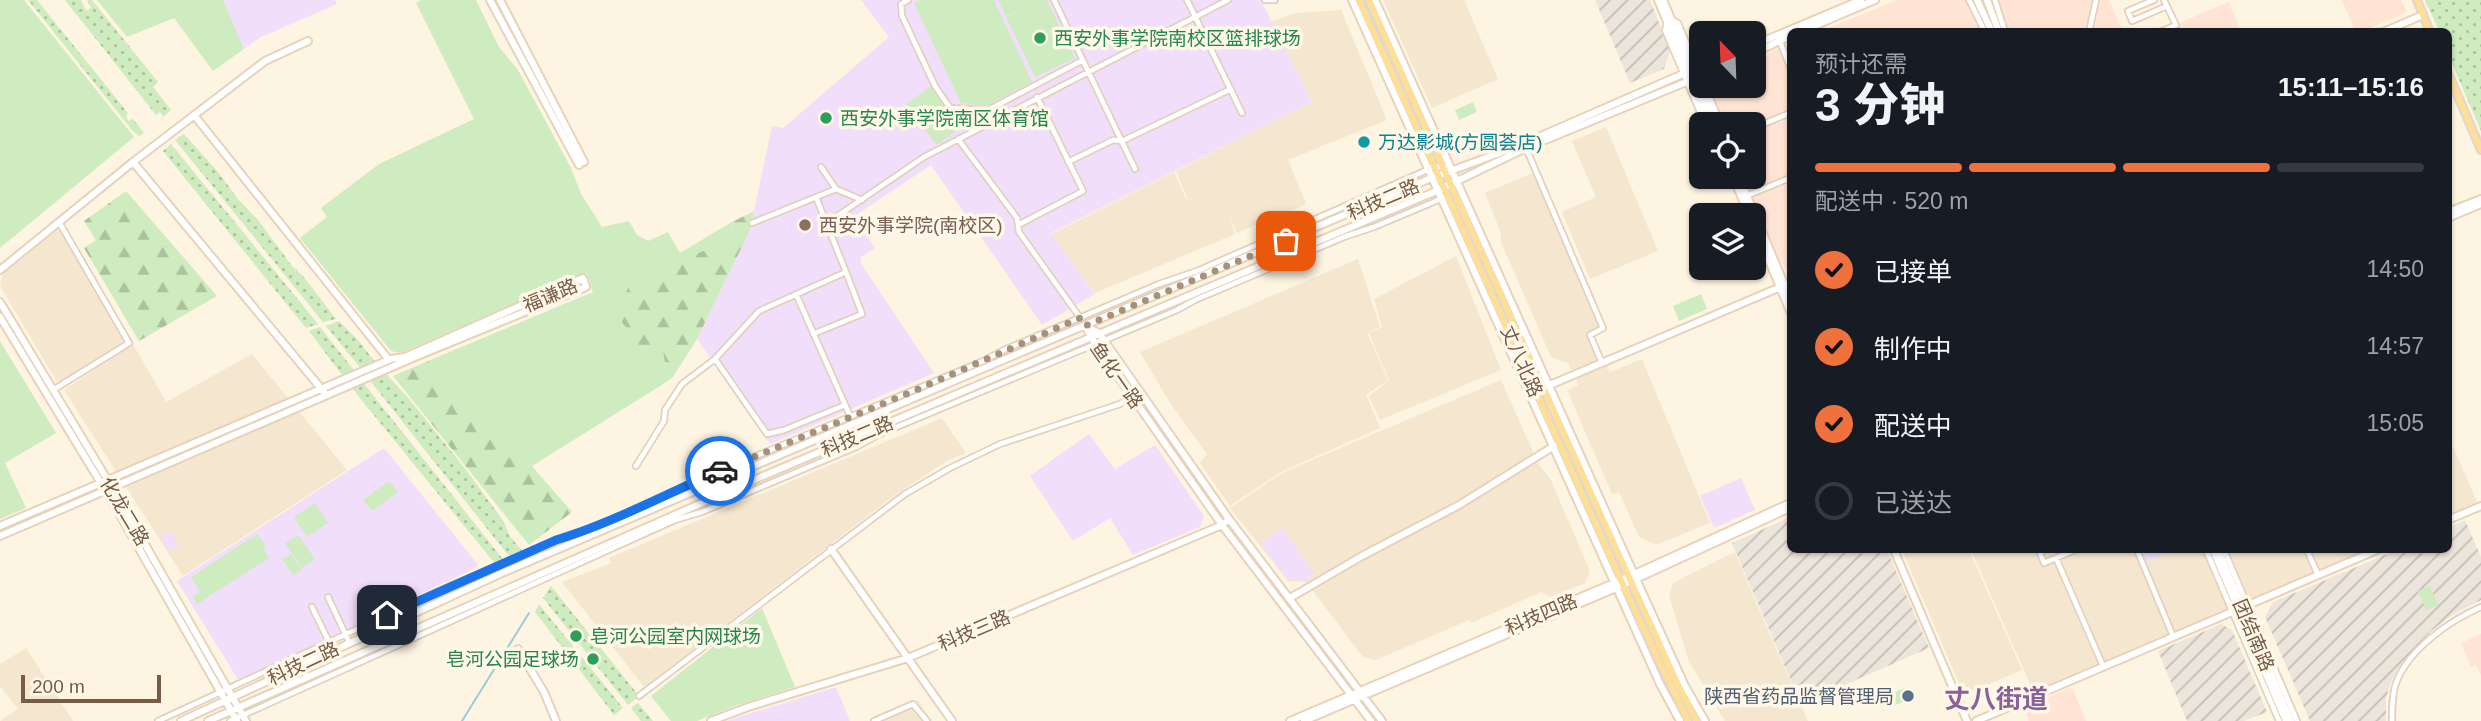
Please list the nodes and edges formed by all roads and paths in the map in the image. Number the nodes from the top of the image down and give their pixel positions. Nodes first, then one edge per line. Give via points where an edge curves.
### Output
1 (490, 0) edge
2 (500, 0) edge
3 (908, 0) edge
4 (1054, 0) edge
5 (1187, 0) edge
6 (1227, 0) edge
7 (1265, 0) edge
8 (1275, 0) edge
9 (1352, 0) edge
10 (1359, 0) edge
11 (1370, 0) edge
12 (1376, 0) edge
13 (1660, 0) edge
14 (1861, 0) edge
15 (1875, 0) edge
16 (1969, 0) edge
17 (1977, 0) edge
18 (1987, 0) edge
19 (1995, 0) edge
20 (2096, 0) edge
21 (2154, 0) edge
22 (2164, 0) edge
23 (2417, 0) edge
24 (2167, 6) junction
25 (2423, 15) junction
26 (1195, 17) junction
27 (1800, 28) edge
28 (1810, 28) edge
29 (1983, 28) edge
30 (1990, 28) edge
31 (1998, 28) edge
32 (2004, 28) edge
33 (2090, 28) edge
34 (2170, 28) edge
35 (2392, 28) edge
36 (2428, 28) edge
37 (1787, 34) edge
38 (1787, 36) edge
39 (1778, 38) junction
40 (308, 41) dead end
41 (1766, 42) edge
42 (1766, 46) edge
43 (1083, 60) junction
44 (1787, 60) edge
45 (1689, 64) edge
46 (1689, 71) edge
47 (1088, 72) junction
48 (1689, 81) edge
49 (2452, 83) edge
50 (1231, 89) junction
51 (1037, 97) junction
52 (1242, 113) dead end
53 (1787, 114) edge
54 (194, 115) junction
55 (1766, 123) edge
56 (958, 139) junction
57 (1122, 141) junction
58 (1526, 148) junction
59 (2481, 150) edge
60 (133, 162) junction
61 (1069, 162) junction
62 (821, 167) dead end
63 (1431, 168) junction
64 (1135, 169) dead end
65 (1448, 170) junction
66 (1435, 177) junction
67 (1787, 179) edge
68 (1454, 181) junction
69 (1766, 187) edge
70 (836, 188) junction
71 (1457, 188) junction
72 (1441, 189) junction
73 (1740, 189) edge
74 (1742, 189) edge
75 (1762, 189) edge
76 (816, 197) junction
77 (1445, 197) junction
78 (1744, 197) junction
79 (2481, 198) edge
80 (862, 200) junction
81 (1746, 203) edge
82 (2481, 204) edge
83 (2452, 210) edge
84 (2452, 216) edge
85 (59, 221) junction
86 (752, 223) dead end
87 (827, 223) junction
88 (1018, 225) junction
89 (1766, 249) edge
90 (0, 270) edge
91 (846, 272) junction
92 (1785, 286) edge
93 (796, 294) junction
94 (0, 302) edge
95 (0, 317) edge
96 (1080, 318) junction
97 (1085, 326) junction
98 (1099, 333) junction
99 (813, 334) junction
100 (1090, 337) junction
101 (1105, 341) junction
102 (1096, 345) junction
103 (715, 359) junction
104 (389, 360) junction
105 (1602, 363) junction
106 (1546, 387) junction
107 (322, 389) junction
108 (53, 390) junction
109 (1532, 393) junction
110 (328, 396) junction
111 (1131, 396) junction
112 (845, 405) junction
113 (850, 416) junction
114 (1556, 445) junction
115 (636, 466) dead end
116 (104, 482) junction
117 (109, 490) junction
118 (1787, 504) edge
119 (2481, 506) edge
120 (1787, 509) edge
121 (2452, 518) edge
122 (1229, 519) junction
123 (1222, 525) junction
124 (0, 526) edge
125 (0, 536) edge
126 (831, 549) junction
127 (1895, 553) edge
128 (2040, 553) edge
129 (2068, 553) edge
130 (2138, 553) edge
131 (2208, 553) edge
132 (2216, 553) edge
133 (2225, 553) edge
134 (2308, 553) edge
135 (2371, 553) edge
136 (2056, 558) junction
137 (2318, 575) junction
138 (1633, 578) junction
139 (1619, 584) junction
140 (328, 597) dead end
141 (1290, 598) junction
142 (312, 607) dead end
143 (2481, 607) edge
144 (2240, 608) junction
145 (345, 634) junction
146 (2173, 636) junction
147 (328, 642) junction
148 (349, 642) junction
149 (518, 649) dead end
150 (908, 658) junction
151 (2103, 666) junction
152 (224, 690) junction
153 (1362, 693) junction
154 (639, 696) dead end
155 (229, 697) junction
156 (1354, 697) junction
157 (234, 708) junction
158 (238, 719) edge
159 (158, 721) edge
160 (181, 721) edge
161 (208, 721) edge
162 (556, 721) edge
163 (711, 721) edge
164 (874, 721) edge
165 (927, 721) edge
166 (952, 721) edge
167 (1290, 721) edge
168 (1304, 721) edge
169 (1371, 721) edge
170 (1382, 721) edge
171 (1681, 721) edge
172 (1688, 721) edge
173 (1697, 721) edge
174 (1704, 721) edge
175 (1967, 721) edge
176 (1976, 721) edge
177 (2279, 721) edge
178 (2286, 721) edge
179 (2291, 721) edge
180 (2297, 721) edge
181 (2392, 721) edge

1 - 2 street via 581,164
3 - 43 street via 901,4 902,16 950,108 988,110
4 - 43 street
5 - 26 street
6 - 26 street
7 - 8 street
9 - 63 street
10 - 63 main road, 丈八北路
11 - 65 main road, 丈八北路
12 - 65 street
13 - 45 street
14 - 27 street
15 - 28 street
16 - 29 street
17 - 30 street
18 - 31 street
19 - 32 street
20 - 33 street
21 - 24 street via 2128,11 2132,21
22 - 24 street
23 - 25 main road
24 - 34 street via 2176,25
25 - 35 street
25 - 36 main road
26 - 47 street
26 - 50 street
37 - 39 street
38 - 39 street
39 - 41 street
39 - 42 street
39 - 44 street
40 - 54 street via 265,61
43 - 47 street
46 - 65 street, 科技二路 via 1543,135
47 - 51 street
47 - 57 street
48 - 58 street, 科技二路
49 - 59 main road
50 - 52 street
50 - 57 street
51 - 56 street
51 - 61 street
53 - 55 street
54 - 60 street
54 - 104 street
56 - 80 street
56 - 88 street
57 - 61 street
57 - 64 street
58 - 68 street, 科技二路
58 - 105 street via 1603,328 1590,334
60 - 85 street
60 - 107 street
61 - 88 street via 1083,191
62 - 70 street
63 - 65 street
63 - 66 main road, 丈八北路
63 - 96 street
65 - 66 street, 科技二路
65 - 68 main road, 丈八北路
66 - 72 main road, 丈八北路
66 - 97 street, 科技二路
67 - 69 street
68 - 71 main road, 丈八北路
68 - 72 street, 科技二路
70 - 76 street
70 - 80 street
71 - 77 street
71 - 106 main road, 丈八北路
72 - 77 main road, 丈八北路
72 - 98 street, 科技二路
73 - 78 street
74 - 78 street
75 - 78 street
76 - 86 street
76 - 87 street
77 - 101 street
77 - 109 main road, 丈八北路
78 - 81 street
78 - 92 street
79 - 83 street
80 - 87 street
82 - 84 street
85 - 90 street
85 - 108 street via 129,343
87 - 91 street
88 - 96 street via 1018,232
89 - 92 street
91 - 93 street
91 - 99 street via 862,314
92 - 105 street
93 - 99 street
93 - 103 street via 759,310
94 - 108 street, 化龙二路
95 - 116 street, 化龙二路
96 - 97 street
96 - 113 street
97 - 98 street, 鱼化一路
97 - 100 street, 鱼化一路
97 - 148 street, 科技二路
98 - 100 street, 科技二路
98 - 101 street, 鱼化一路
99 - 112 street
100 - 102 street, 鱼化一路
100 - 157 street, 科技二路
101 - 102 street
101 - 122 street, 鱼化一路
102 - 111 street, 鱼化一路
102 - 158 street via 675,520
103 - 112 street via 767,435
103 - 115 street via 682,384
104 - 107 street, 福谦路
104 - 110 street, 福谦路 via 583,278 586,287
105 - 106 street
106 - 109 street
106 - 138 main road, 丈八北路
107 - 110 street
107 - 116 street, 福谦路
108 - 116 street, 化龙二路
109 - 114 main road, 丈八北路
110 - 117 street, 福谦路
111 - 123 street, 鱼化一路
111 - 126 street via 1120,404 1000,444 950,468 885,507
112 - 113 street
113 - 145 street
114 - 139 main road, 丈八北路
114 - 141 street via 1459,505
116 - 117 street, 化龙二路
116 - 124 street, 福谦路
117 - 125 street, 福谦路
117 - 152 street, 化龙二路
118 - 138 street, 科技四路
119 - 121 street
120 - 138 street, 科技四路
122 - 123 street, 科技三路
122 - 141 street, 鱼化一路
123 - 150 street, 科技三路
123 - 156 street, 鱼化一路
126 - 150 street
126 - 154 street
127 - 175 street
128 - 136 street via 2044,562
129 - 136 street
130 - 146 street
131 - 144 street
132 - 144 street, 团结南路
133 - 144 street
134 - 137 street
135 - 137 street
136 - 151 street
137 - 144 street
138 - 139 street, 科技四路
138 - 173 main road, 丈八北路
138 - 174 street
139 - 153 street, 科技四路
139 - 171 street via 1660,684
139 - 172 main road, 丈八北路
140 - 145 street
141 - 153 street, 鱼化一路
142 - 147 street
143 - 181 street via 2445,628 2405,667 2396,684
144 - 146 street
144 - 177 street
144 - 178 street, 团结南路
144 - 179 street, 团结南路
144 - 180 street
145 - 147 street
145 - 148 street
146 - 151 street
147 - 152 street
148 - 155 street, 科技二路
149 - 162 street
150 - 163 street, 科技三路
150 - 166 street
151 - 176 street
152 - 155 street, 化龙二路
152 - 159 street
153 - 156 street, 科技四路
153 - 170 street, 鱼化一路
155 - 157 street, 化龙二路
155 - 160 street, 科技二路
156 - 167 street, 科技四路
156 - 168 street, 科技四路
156 - 169 street, 鱼化一路
157 - 158 street, 化龙二路
157 - 161 street, 科技二路
164 - 165 street via 913,704

